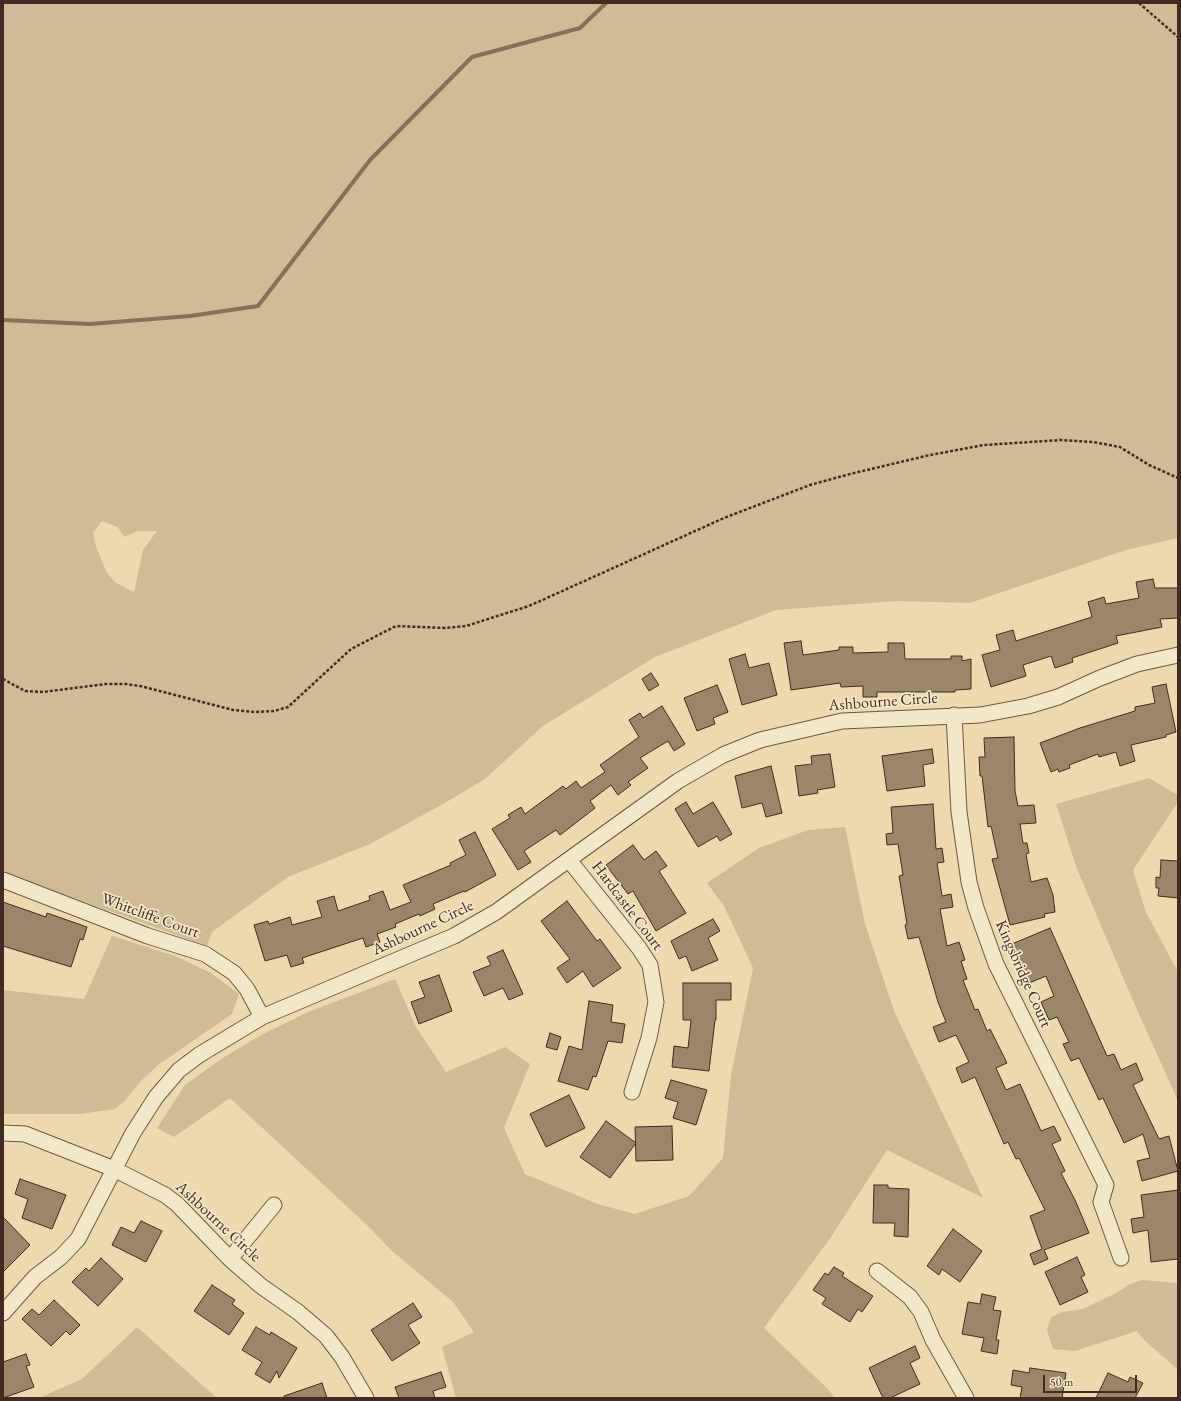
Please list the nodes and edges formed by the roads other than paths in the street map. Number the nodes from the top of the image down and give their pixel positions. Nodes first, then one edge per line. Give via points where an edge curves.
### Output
1 (1178, 655) edge
2 (954, 716) junction
3 (569, 860) junction
4 (3, 880) edge
5 (262, 1017) junction
6 (632, 1092) dead end
7 (3, 1133) edge
8 (114, 1169) junction
9 (274, 1205) dead end
10 (1121, 1258) dead end
11 (230, 1259) junction
12 (877, 1271) dead end
13 (3, 1313) edge
14 (366, 1398) edge
15 (966, 1398) edge

1 - 2 street, Ashbourne Circle via 1137,664 1058,697 1028,706 980,715
2 - 3 street, Ashbourne Circle via 842,720 760,740 723,755 678,781
2 - 10 street, Kingsbridge Court via 963,843 969,882 983,930 996,964 1106,1185 1101,1202
3 - 5 street, Ashbourne Circle via 496,912 454,936
3 - 6 street, Hardcastle Court via 650,965 656,1002 649,1038
4 - 5 street, Whitcliffe Court via 148,936 205,954 234,973
5 - 8 street, Ashbourne Circle via 179,1070 156,1097
7 - 8 street via 25,1134
8 - 11 street, Ashbourne Circle via 151,1187 177,1204
8 - 13 street via 78,1239 61,1257 35,1277
9 - 11 street
11 - 14 street, Ashbourne Circle via 326,1336 342,1357
12 - 15 street via 910,1297 921,1312 933,1340

